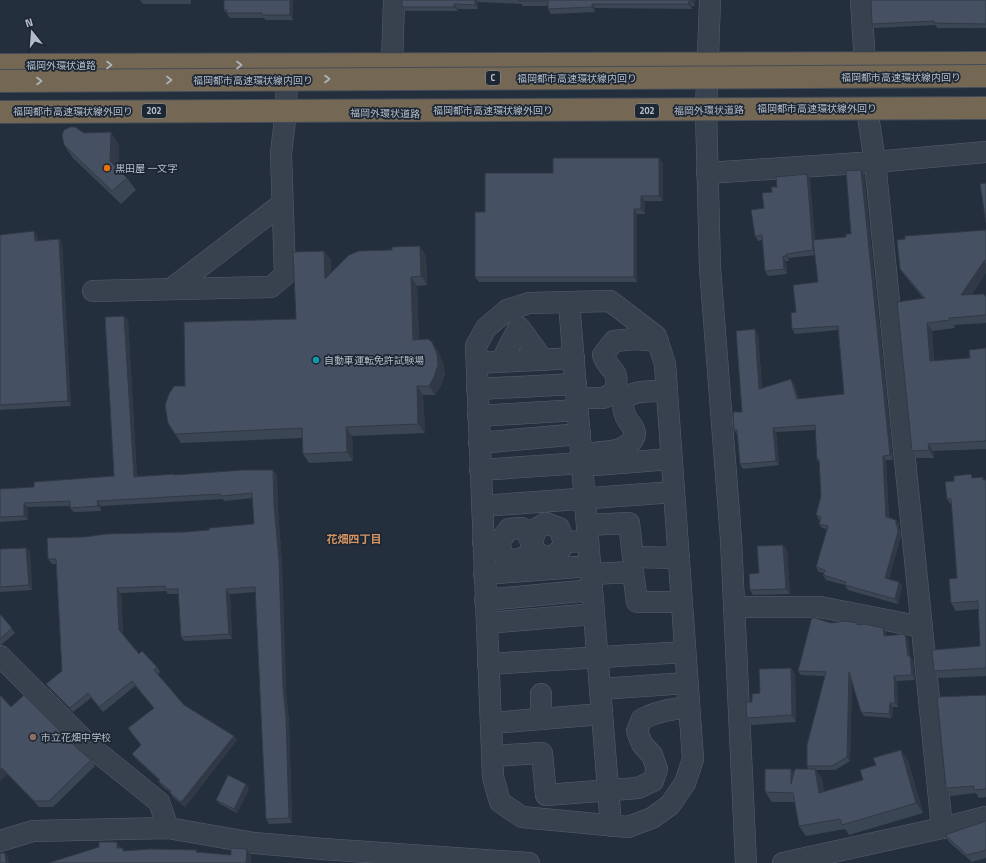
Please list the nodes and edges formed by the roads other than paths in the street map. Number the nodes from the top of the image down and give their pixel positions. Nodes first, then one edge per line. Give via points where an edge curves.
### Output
1 (394, 0) edge
2 (710, 0) edge
3 (861, 0) edge
4 (865, 63) junction
5 (986, 63) edge
6 (392, 64) junction
7 (0, 65) edge
8 (287, 65) junction
9 (708, 65) junction
10 (986, 76) edge
11 (0, 81) edge
12 (986, 107) edge
13 (867, 109) junction
14 (706, 110) junction
15 (0, 111) edge
16 (286, 111) junction
17 (986, 152) edge
18 (875, 162) junction
19 (707, 172) junction
20 (282, 204) junction
21 (171, 289) junction
22 (93, 291) dead end
23 (570, 302) junction
24 (658, 341) junction
25 (574, 358) junction
26 (543, 360) junction
27 (501, 362) junction
28 (477, 363) junction
29 (477, 389) junction
30 (667, 391) junction
31 (577, 397) junction
32 (478, 416) junction
33 (479, 443) junction
34 (581, 454) junction
35 (672, 459) junction
36 (538, 460) junction
37 (611, 464) junction
38 (480, 470) junction
39 (674, 492) junction
40 (633, 495) junction
41 (585, 498) junction
42 (482, 506) junction
43 (588, 533) junction
44 (491, 542) junction
45 (678, 558) junction
46 (484, 574) junction
47 (591, 577) junction
48 (485, 600) junction
49 (682, 602) junction
50 (734, 607) junction
51 (594, 614) junction
52 (486, 623) junction
53 (922, 627) junction
54 (685, 652) junction
55 (0, 656) edge
56 (597, 658) junction
57 (488, 664) junction
58 (687, 683) junction
59 (600, 689) junction
60 (541, 694) dead end
61 (689, 708) junction
62 (602, 714) junction
63 (541, 719) junction
64 (491, 723) junction
65 (492, 756) junction
66 (608, 790) junction
67 (986, 817) edge
68 (611, 826) junction
69 (168, 828) junction
70 (942, 828) junction
71 (0, 841) edge
72 (325, 856) edge
73 (529, 863) edge
74 (746, 863) edge
75 (783, 863) edge

1 - 6 street
2 - 9 street
3 - 4 street
4 - 5 highway, 福岡外環状道路
4 - 9 highway, 福岡外環状道路
6 - 8 highway, 福岡外環状道路
6 - 9 highway, 福岡外環状道路
7 -> 8 highway, 福岡外環状道路
8 - 16 street
9 - 14 street
11 -> 10 highway, 福岡都市高速環状線内回り / C, bridge
12 - 13 highway, 福岡外環状道路 / 202
12 - 15 highway, 福岡都市高速環状線外回り, bridge
13 - 14 highway, 福岡外環状道路 / 202
13 - 18 street
14 - 16 highway, 福岡外環状道路 / 202 via 493,114
14 - 19 street
15 - 16 highway, 福岡外環状道路 / 202
16 - 20 street via 281,153
17 - 18 street
18 - 19 street
18 - 53 street
19 - 50 street via 710,268
20 - 21 street
20 - 21 street via 286,275 271,287
21 - 22 street
23 - 24 street via 610,301 656,336
23 - 25 street
23 - 28 street via 529,303 507,310 486,328 476,346
24 - 30 street via 665,364
24 - 31 street via 614,341 603,355 605,362 614,370 618,382 614,393 603,398
25 - 26 street
25 - 31 street
26 - 27 street
26 - 27 street via 519,327
27 - 28 street
28 - 29 street
29 - 31 street
29 - 32 street
30 - 34 street via 647,391 625,398 623,407 635,433 632,441 623,448
30 - 35 street
31 - 32 street
31 - 34 street
32 - 33 street
33 - 36 street
33 - 38 street
34 - 36 street
34 - 36 street
34 - 37 street
34 - 41 street
35 - 37 street
35 - 39 street
36 - 38 street
37 - 40 street
38 - 42 street
39 - 40 street
39 - 45 street
40 - 41 street
41 - 42 street
41 - 43 street
42 - 44 street
43 - 44 street via 564,542 562,549 548,558 535,552 527,532 522,528 509,530
43 - 45 street via 629,523 633,557
43 - 47 street
44 - 46 street
45 - 49 street
46 - 47 street
46 - 48 street
47 - 48 street
47 - 49 street via 633,572 637,602
47 - 51 street
48 - 52 street
49 - 54 street
50 - 53 street via 820,607
50 - 74 street
51 - 52 street
51 - 56 street
52 - 57 street
53 - 70 street
54 - 56 street
54 - 58 street
55 - 69 street via 91,747 159,802
56 - 57 street
56 - 59 street
57 - 64 street
58 - 59 street via 641,694
58 - 61 street
59 - 62 street
60 - 63 street
61 - 66 street via 670,709 642,719 637,731 658,769 653,781 638,788
61 - 68 street via 693,759 685,783 670,805 652,818 628,827
62 - 63 street
62 - 66 street
63 - 64 street
64 - 65 street
65 - 66 street via 542,753 546,794
65 - 68 street via 493,777 500,802 522,817
66 - 68 street
67 - 70 street
69 - 71 street via 33,831
69 - 72 street
70 - 75 street
72 - 73 street

